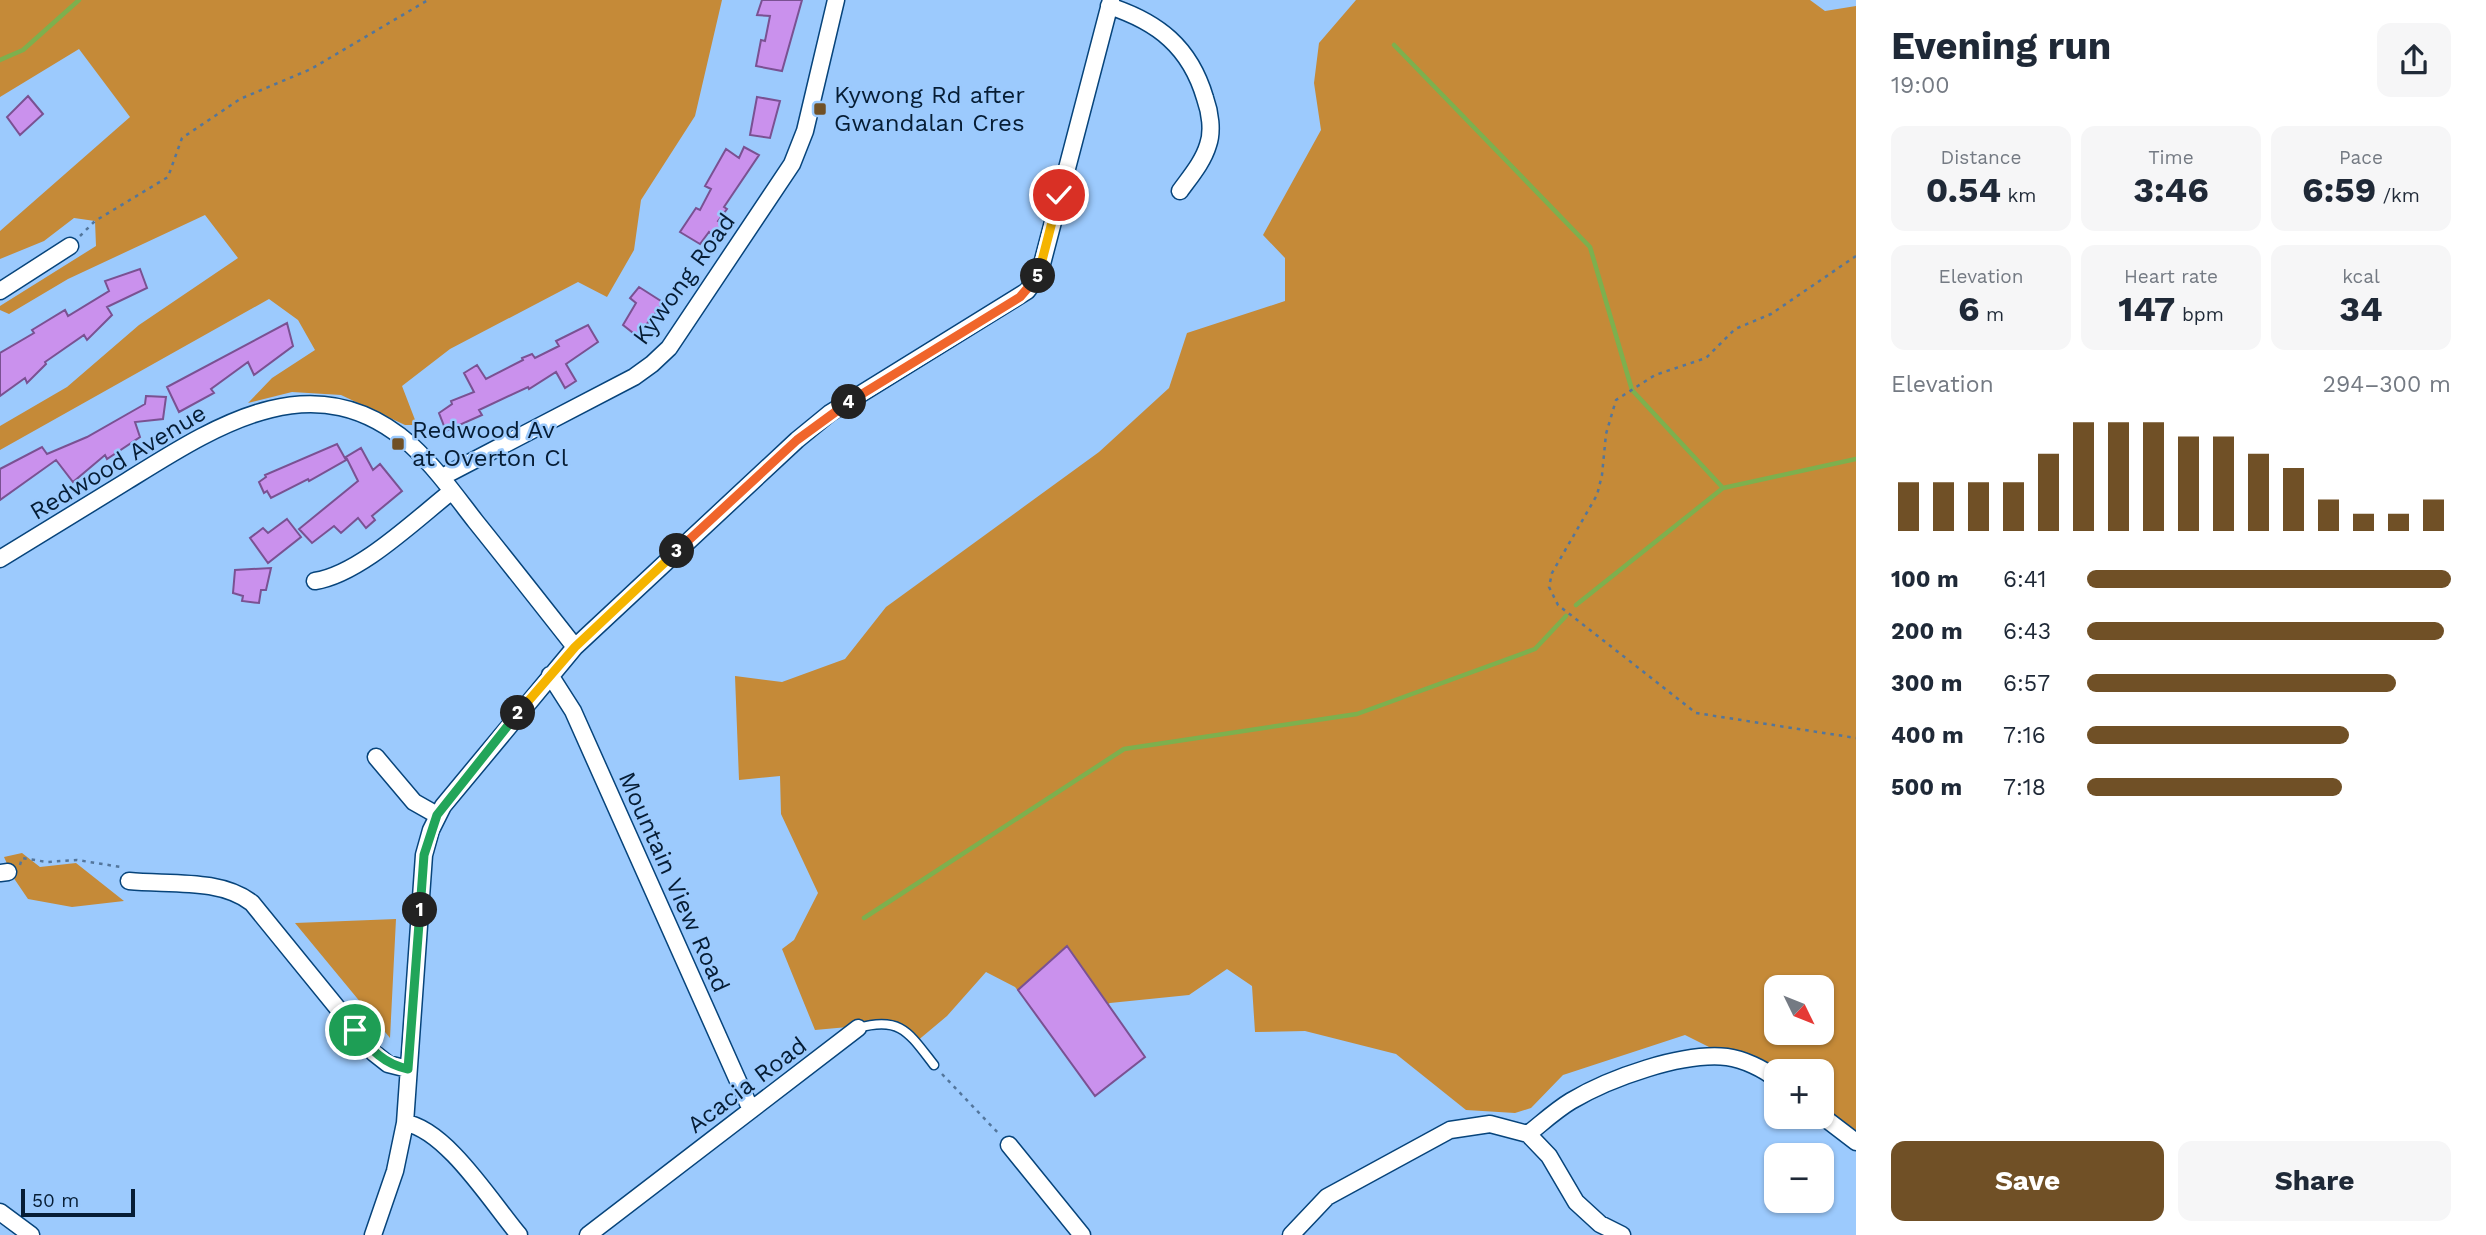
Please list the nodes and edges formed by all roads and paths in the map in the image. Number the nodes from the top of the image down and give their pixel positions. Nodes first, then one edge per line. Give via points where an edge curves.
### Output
1 (428, 0) edge
2 (836, 0) edge
3 (1110, 3) edge
4 (1180, 191) dead end
5 (70, 246) joint
6 (1856, 256) edge
7 (0, 291) edge
8 (442, 477) junction
9 (452, 491) junction
10 (0, 559) edge
11 (315, 581) dead end
12 (575, 647) junction
13 (550, 675) junction
14 (1856, 738) edge
15 (376, 757) dead end
16 (437, 815) junction
17 (26, 857) dead end
18 (129, 881) joint
19 (858, 1028) joint
20 (934, 1065) joint
21 (408, 1069) junction
22 (1764, 1070) edge
23 (751, 1110) junction
24 (405, 1123) junction
25 (1834, 1125) edge
26 (1528, 1134) junction
27 (1856, 1142) edge
28 (1010, 1145) joint
29 (0, 1212) edge
30 (31, 1235) edge
31 (373, 1235) edge
32 (519, 1235) edge
33 (588, 1235) edge
34 (1082, 1235) edge
35 (1291, 1235) edge
36 (1622, 1235) edge

1 - 5 path via 311,69 240,99 182,138 169,177 95,221
2 - 8 street, Kywong Road via 805,131 792,164 669,348 634,377
3 - 4 street via 1163,31 1178,44 1199,78 1209,116 1208,145
3 - 12 street via 1039,275 1027,291 813,426
5 - 7 street
6 - 14 path via 1771,314 1735,330 1706,358 1655,375 1616,400 1597,495 1552,573 1549,587 1558,605 1696,713
8 - 9 street, Redwood Avenue
8 - 10 street, Redwood Avenue via 391,429 350,407 283,406 233,421 189,442
9 - 11 street via 355,566 333,578
9 - 12 street, Redwood Avenue
12 - 13 street
13 - 16 street
13 - 23 street, Mountain View Road via 573,711
15 - 16 street via 414,802
16 - 21 street via 424,855
17 - 18 path via 128,869
18 - 21 street via 238,892 252,903 374,1053 388,1064
19 - 20 lane, Acacia Road via 892,1023 916,1042
19 - 23 street, Acacia Road
20 - 28 path
21 - 24 street
22 - 26 street via 1729,1057 1689,1058 1641,1070 1572,1101
23 - 33 street, Acacia Road
24 - 31 street via 395,1171
24 - 32 street via 423,1127 437,1138
25 - 27 street
26 - 35 street via 1490,1124 1450,1130 1327,1197
26 - 36 street via 1549,1156 1576,1202
28 - 34 street
29 - 30 street

